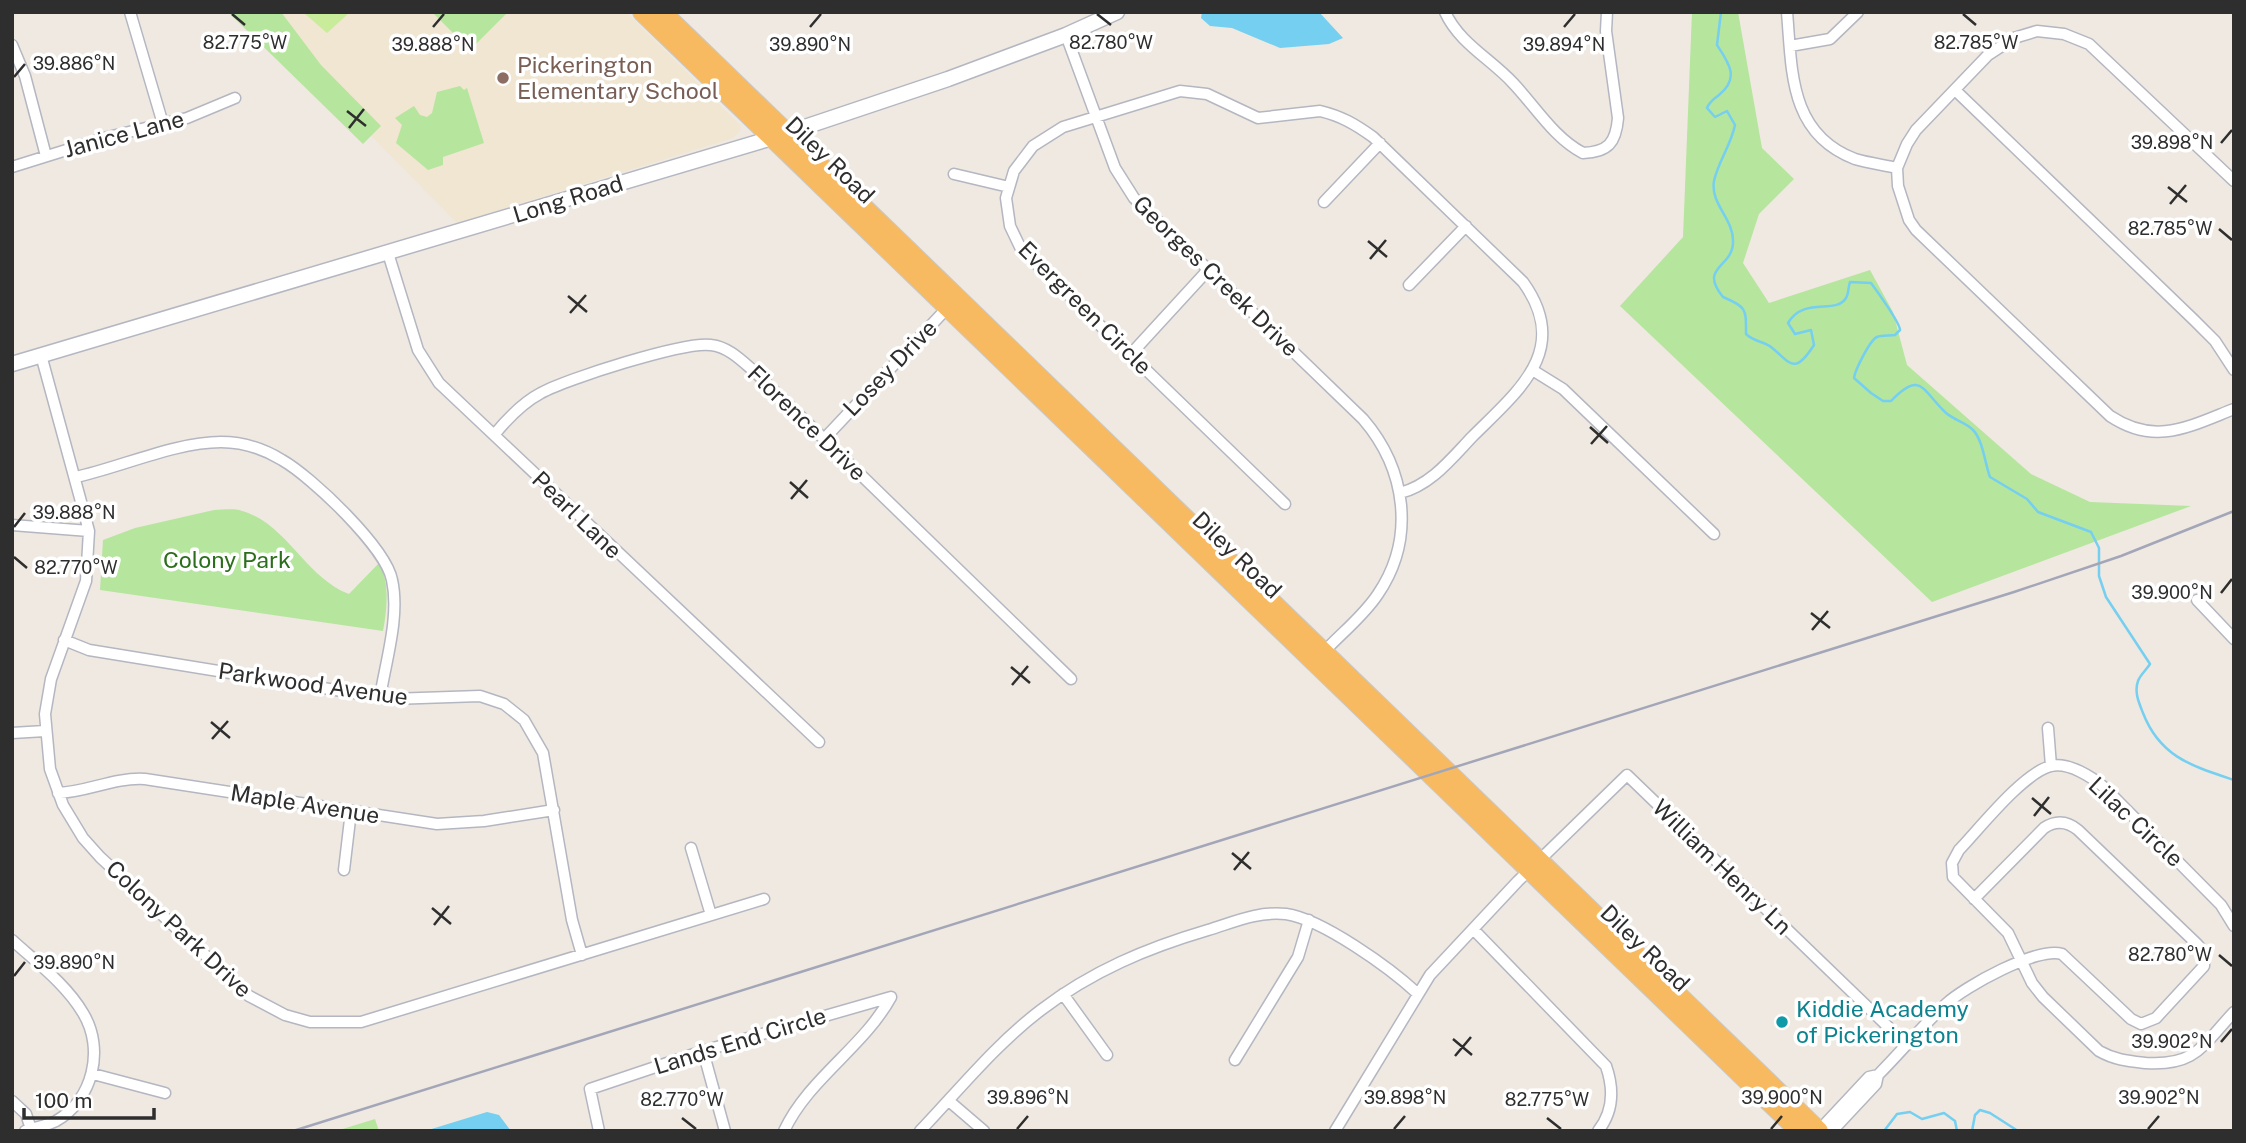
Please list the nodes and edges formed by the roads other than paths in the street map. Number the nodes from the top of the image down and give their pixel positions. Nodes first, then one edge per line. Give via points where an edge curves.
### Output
1 (130, 12) edge
2 (642, 12) edge
3 (662, 12) edge
4 (1116, 12) edge
5 (1445, 12) edge
6 (1608, 12) edge
7 (1787, 12) edge
8 (1858, 12) edge
9 (1066, 35) junction
10 (12, 45) edge
11 (1790, 46) junction
12 (1955, 90) junction
13 (235, 99) dead end
14 (1095, 118) junction
15 (163, 124) junction
16 (780, 136) junction
17 (1380, 144) junction
18 (46, 156) junction
19 (12, 167) edge
20 (1897, 168) junction
21 (954, 174) dead end
22 (2233, 179) edge
23 (1009, 187) junction
24 (1324, 202) dead end
25 (1466, 226) junction
26 (388, 253) junction
27 (1208, 270) junction
28 (1409, 285) dead end
29 (952, 303) junction
30 (41, 355) junction
31 (1130, 355) junction
32 (12, 364) edge
33 (2234, 370) edge
34 (1534, 371) junction
35 (2234, 409) edge
36 (494, 435) junction
37 (824, 439) junction
38 (76, 477) junction
39 (1400, 494) junction
40 (1284, 504) dead end
41 (12, 525) edge
42 (89, 531) junction
43 (1714, 534) dead end
44 (2197, 600) dead end
45 (2234, 639) edge
46 (64, 640) junction
47 (1318, 659) junction
48 (1071, 679) dead end
49 (380, 696) junction
50 (2048, 728) dead end
51 (46, 731) junction
52 (12, 733) edge
53 (819, 742) dead end
54 (2052, 766) junction
55 (58, 793) junction
56 (554, 810) junction
57 (351, 811) junction
58 (691, 848) dead end
59 (1534, 867) junction
60 (344, 870) dead end
61 (764, 899) dead end
62 (1974, 899) junction
63 (711, 915) junction
64 (1309, 920) junction
65 (2234, 926) edge
66 (1473, 929) junction
67 (12, 940) edge
68 (582, 955) junction
69 (2022, 962) junction
70 (1417, 993) junction
71 (1063, 994) junction
72 (2234, 1012) edge
73 (1907, 1045) junction
74 (703, 1051) junction
75 (1107, 1055) dead end
76 (1235, 1060) dead end
77 (93, 1074) junction
78 (165, 1093) dead end
79 (12, 1101) edge
80 (949, 1101) junction
81 (28, 1130) edge
82 (599, 1131) edge
83 (725, 1131) edge
84 (784, 1131) edge
85 (920, 1131) edge
86 (984, 1131) edge
87 (1335, 1131) edge
88 (1598, 1131) edge
89 (1799, 1131) edge
90 (1819, 1131) edge
91 (1826, 1131) edge

1 - 15 street
2 - 16 highway, Diley Road
3 - 16 highway, Diley Road
4 - 9 main road, Long Road
5 - 6 street via 1460,36 1583,153 1612,144 1618,118 1606,31
7 - 11 street
8 - 11 street via 1830,38
9 - 14 street, Georges Creek Drive
9 - 16 main road, Long Road
10 - 18 street
11 - 20 street via 1795,96 1810,124 1856,159
12 - 20 street via 1916,130
12 - 22 street via 1988,55 2014,38 2037,31 2064,34 2089,44
12 - 33 street via 2215,341
13 - 15 street, Janice Lane
14 - 17 street, Evergreen Circle via 1180,91 1207,94 1258,118 1320,111 1348,118
14 - 23 street, Evergreen Circle via 1063,127 1033,146 1014,171
14 - 27 street, Georges Creek Drive via 1115,168 1134,198
15 - 18 street, Janice Lane
16 - 26 main road, Long Road
16 - 29 highway, Diley Road
17 - 24 street
17 - 25 street, Evergreen Circle
18 - 19 street, Janice Lane
20 - 35 street via 1903,203 1916,230 2110,416 2134,428 2167,433
21 - 23 street
23 - 31 street, Evergreen Circle via 1010,226 1021,249
25 - 28 street
25 - 34 street, Evergreen Circle via 1532,295 1543,331
26 - 30 main road, Long Road
26 - 36 street, Pearl Lane via 424,362 439,383
27 - 31 street
27 - 39 street, Georges Creek Drive via 1374,432 1391,461
29 - 37 street, Losey Drive
29 - 47 highway, Diley Road
30 - 32 main road, Long Road
30 - 38 street, Colony Park Drive
31 - 40 street, Evergreen Circle
34 - 39 street, Evergreen Circle via 1437,473
34 - 43 street via 1563,389
36 - 37 street, Florence Drive via 520,407 552,387 700,344 725,348 736,356
36 - 53 street, Pearl Lane
37 - 48 street, Florence Drive
38 - 42 street, Colony Park Drive
38 - 49 street via 211,442 261,449 292,466 368,537 389,567 394,601
39 - 47 street via 1400,541 1392,568 1377,595
41 - 42 street
42 - 46 street, Colony Park Drive via 86,581
44 - 45 street
46 - 49 street, Parkwood Avenue via 89,650
46 - 51 street, Colony Park Drive via 48,691
47 - 59 highway, Diley Road
49 - 56 street, Parkwood Avenue via 471,695 504,704 524,720 539,741
50 - 54 street
51 - 52 street
51 - 55 street, Colony Park Drive
54 - 62 street via 2028,780 1955,855 1953,877
54 - 65 street, Lilac Circle via 2091,776 2105,788 2221,905
55 - 57 street, Maple Avenue via 120,779 145,779
55 - 68 street, Colony Park Drive via 76,828 100,857 230,982 262,1004 298,1019 335,1024 374,1019
56 - 57 street, Maple Avenue via 437,824
56 - 68 street, Parkwood Avenue
57 - 60 street
58 - 63 street
59 - 66 street
59 - 73 street, William Henry Ln via 1627,775
59 - 89 highway, Diley Road
59 - 90 highway, Diley Road
61 - 63 street, Colony Park Drive
62 - 69 street via 2008,933
62 - 69 street via 2044,828 2066,823 2197,944 2205,958 2200,972 2156,1018 2141,1024 2062,954 2053,951
63 - 68 street, Colony Park Drive
64 - 70 street via 1387,968
64 - 71 street via 1273,913 1236,920 1127,958
64 - 76 street via 1298,957
66 - 70 street
66 - 88 street via 1606,1066 1612,1103
67 - 77 street via 83,1013 94,1042
69 - 72 street via 2043,997 2112,1059 2174,1064 2195,1053
69 - 73 street via 1947,1003
70 - 87 street
71 - 75 street
71 - 80 street via 1019,1029
73 - 91 street via 1878,1075 1869,1077 1826,1123
74 - 82 street, Lands End Circle via 590,1089
74 - 83 street
74 - 84 street, Lands End Circle via 891,998 869,1030 813,1087
77 - 78 street
77 - 81 street via 71,1108 58,1119
79 - 81 street via 26,1114
80 - 85 street
80 - 86 street

